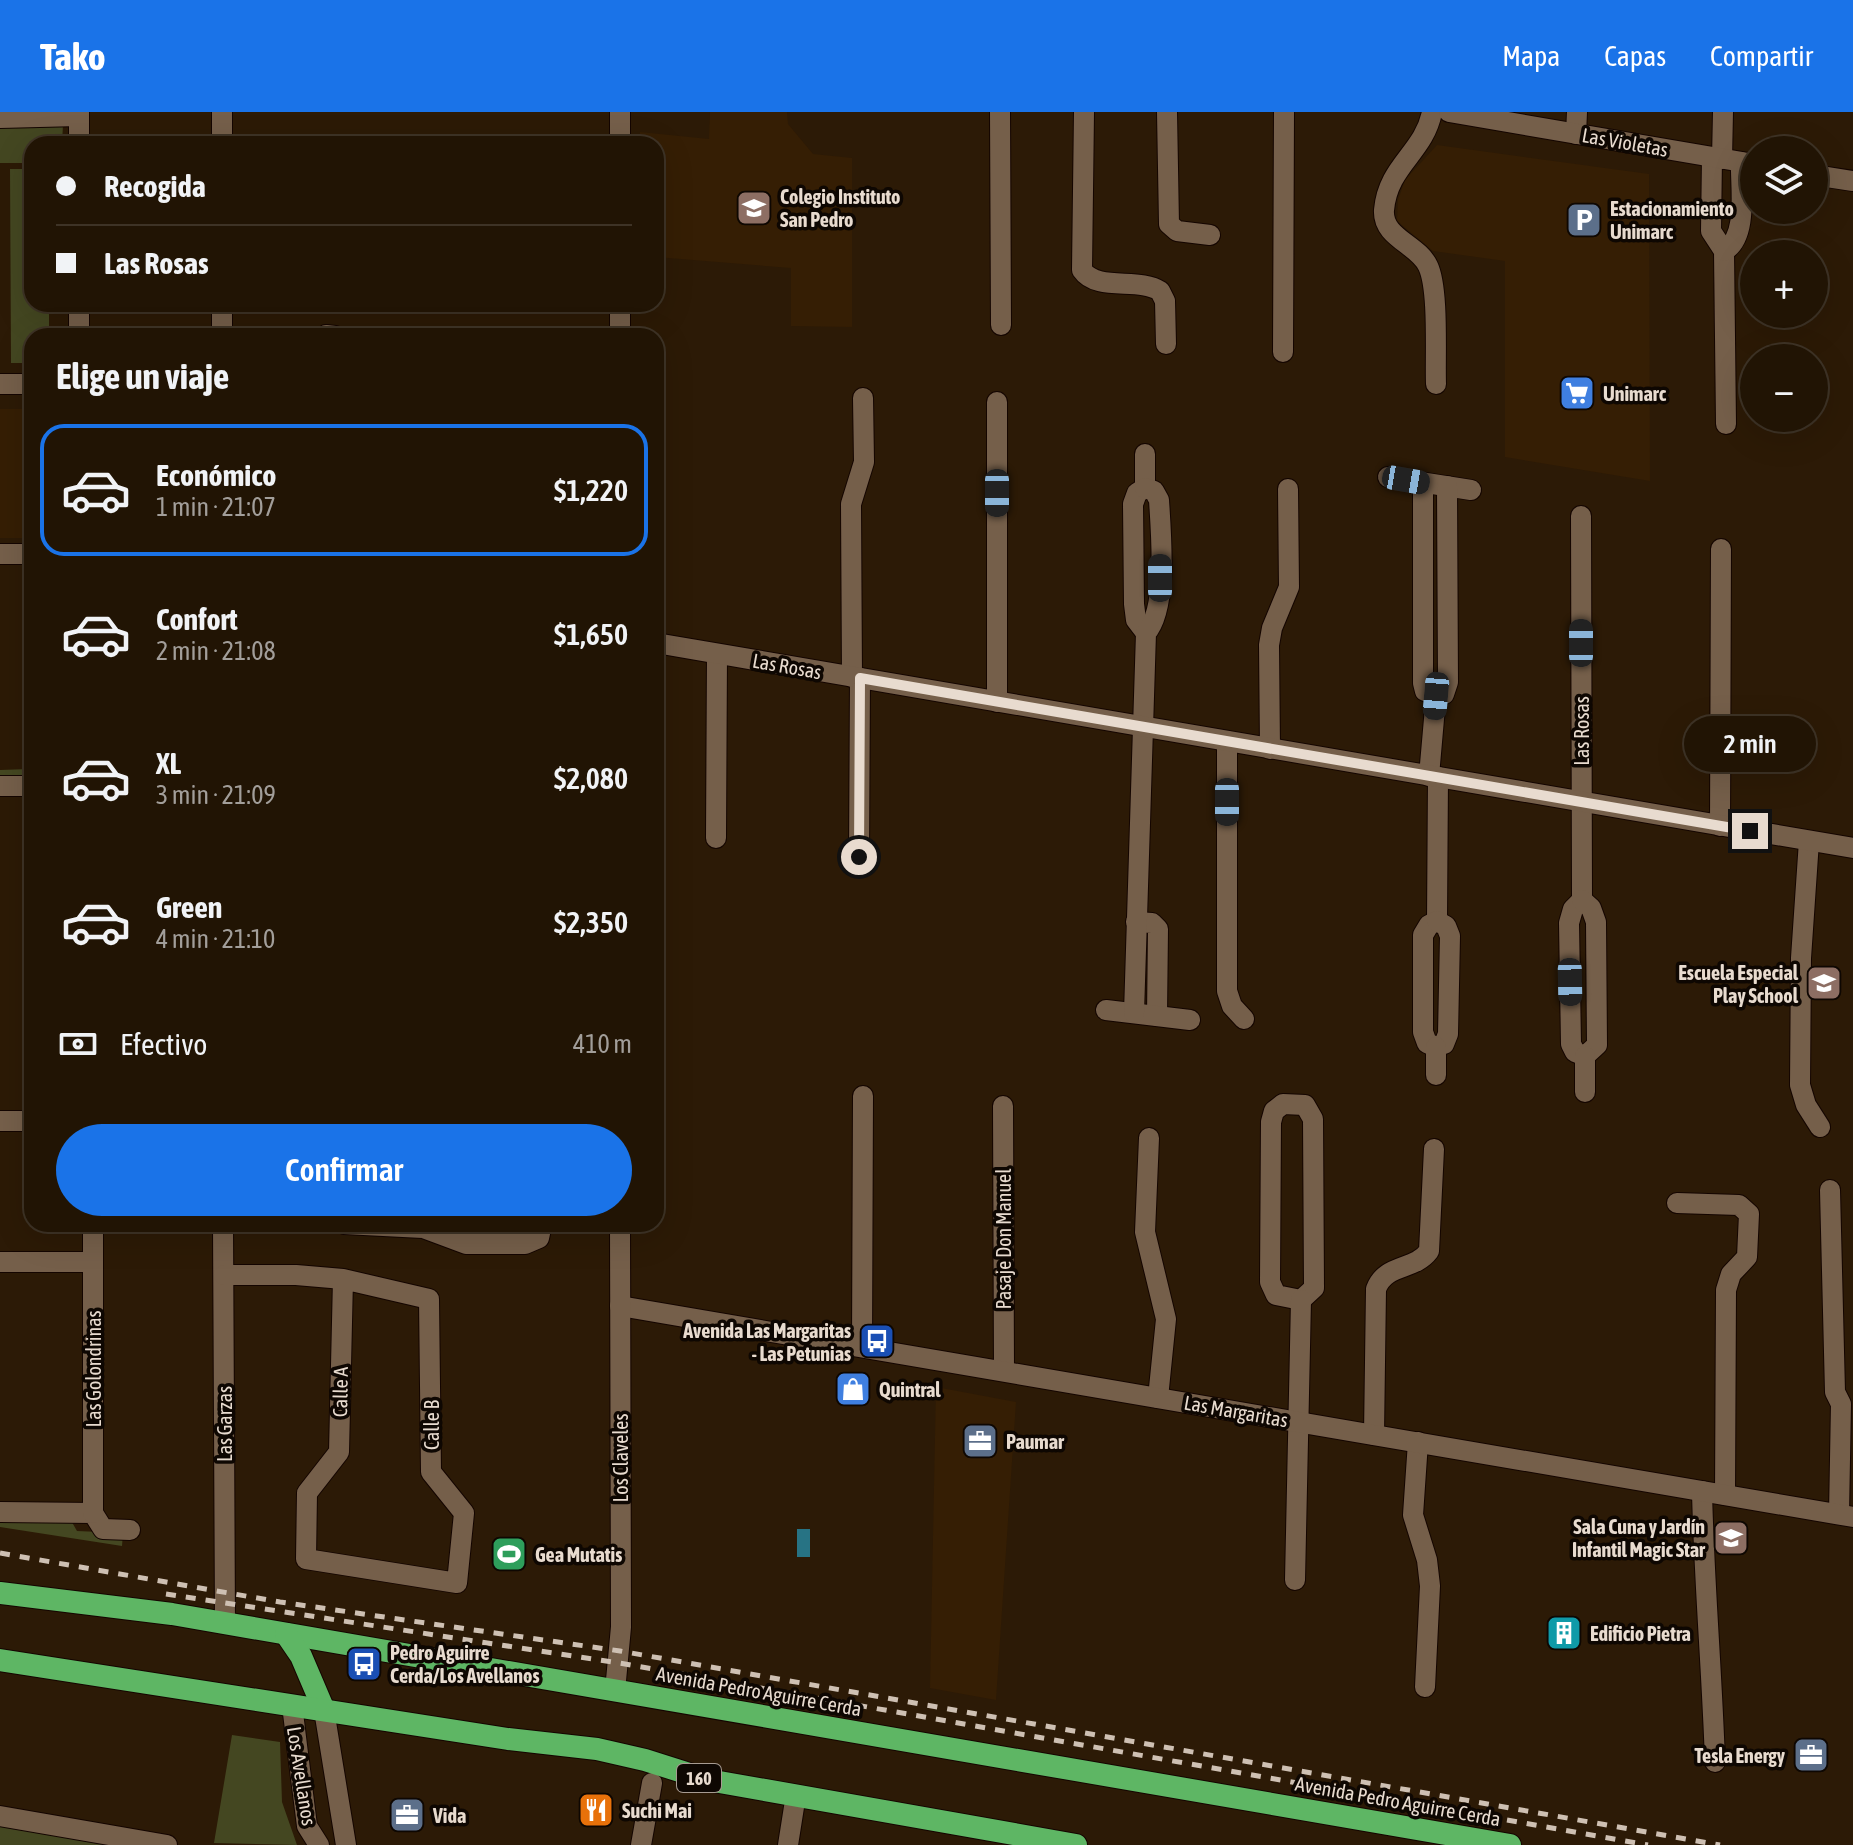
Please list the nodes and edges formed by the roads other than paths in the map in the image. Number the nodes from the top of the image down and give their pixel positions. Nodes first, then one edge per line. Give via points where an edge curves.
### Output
1 (222, 112) edge
2 (620, 112) edge
3 (1000, 112) edge
4 (1084, 112) edge
5 (1167, 112) edge
6 (1284, 112) edge
7 (1432, 112) edge
8 (1449, 112) edge
9 (1577, 112) edge
10 (1723, 112) edge
11 (79, 114) edge
12 (0, 118) edge
13 (1576, 134) junction
14 (79, 136) edge
15 (222, 136) edge
16 (620, 136) edge
17 (1732, 161) edge
18 (1828, 177) edge
19 (1853, 181) edge
20 (1210, 235) dead end
21 (1724, 251) junction
22 (1001, 325) dead end
23 (1166, 344) dead end
24 (1283, 352) dead end
25 (0, 384) edge
26 (24, 384) edge
27 (1436, 384) dead end
28 (863, 398) dead end
29 (997, 402) dead end
30 (1726, 424) dead end
31 (1145, 454) dead end
32 (1388, 477) dead end
33 (1423, 483) junction
34 (1447, 486) junction
35 (1288, 489) dead end
36 (1471, 490) dead end
37 (1581, 516) dead end
38 (1721, 549) dead end
39 (0, 554) edge
40 (24, 554) edge
41 (664, 644) edge
42 (717, 654) junction
43 (856, 678) junction
44 (1436, 696) junction
45 (997, 702) junction
46 (1141, 727) junction
47 (1227, 741) junction
48 (1270, 749) junction
49 (1433, 777) junction
50 (0, 786) edge
51 (24, 786) edge
52 (1581, 802) junction
53 (1720, 826) junction
54 (716, 838) dead end
55 (1809, 841) junction
56 (1853, 848) edge
57 (859, 857) dead end
58 (1136, 922) junction
59 (1106, 1010) dead end
60 (1134, 1013) junction
61 (1157, 1016) junction
62 (1244, 1019) dead end
63 (1190, 1020) dead end
64 (1436, 1075) dead end
65 (1585, 1092) dead end
66 (863, 1096) dead end
67 (1003, 1106) dead end
68 (0, 1121) edge
69 (24, 1121) edge
70 (1820, 1127) dead end
71 (1149, 1138) dead end
72 (1434, 1149) dead end
73 (1830, 1190) dead end
74 (1677, 1203) dead end
75 (93, 1232) edge
76 (223, 1232) edge
77 (434, 1232) edge
78 (540, 1232) edge
79 (620, 1232) edge
80 (0, 1262) edge
81 (93, 1262) junction
82 (224, 1275) junction
83 (343, 1279) junction
84 (1301, 1300) junction
85 (620, 1306) junction
86 (862, 1347) junction
87 (1004, 1371) junction
88 (1158, 1398) junction
89 (1847, 1405) edge
90 (1297, 1422) junction
91 (1374, 1435) junction
92 (1418, 1442) junction
93 (1702, 1491) junction
94 (1725, 1495) junction
95 (1, 1512) edge
96 (93, 1513) junction
97 (1846, 1516) edge
98 (130, 1530) dead end
99 (1295, 1580) dead end
100 (452, 1584) joint
101 (0, 1593) edge
102 (225, 1623) junction
103 (286, 1634) junction
104 (0, 1661) edge
105 (1425, 1687) dead end
106 (615, 1691) junction
107 (292, 1705) junction
108 (324, 1710) junction
109 (1715, 1762) dead end
110 (652, 1783) dead end
111 (794, 1807) dead end
112 (0, 1816) edge
113 (167, 1845) edge
114 (319, 1845) edge
115 (346, 1845) edge
116 (641, 1845) edge
117 (788, 1845) edge
118 (1076, 1845) edge
119 (1510, 1845) edge

1 - 15 street
2 - 16 street
3 - 22 street
4 - 23 street via 1082,270 1093,279 1160,291
5 - 20 street via 1169,224 1177,231
6 - 24 street
7 - 27 street via 1422,142 1393,175 1384,215 1389,229 1420,255 1431,275
8 - 13 street, Las Violetas
9 - 13 street
10 - 17 street
11 - 12 street
11 - 14 street
13 - 17 street, Las Violetas
17 - 21 street via 1738,232
17 - 21 street via 1711,231
18 - 19 street
21 - 30 street
25 - 26 street
28 - 43 street via 864,462 851,512
29 - 45 street
31 - 46 street via 1145,488 1154,491 1160,506 1160,603 1146,633
32 - 33 street
33 - 34 street
33 - 44 street via 1423,683 1425,691
34 - 36 street
34 - 44 street via 1448,682 1444,694
35 - 48 street via 1289,587 1269,645
37 - 52 street, Las Rosas
38 - 53 street
39 - 40 street
41 - 42 street, Las Rosas
42 - 43 street, Las Rosas
42 - 54 street
43 - 45 street, Las Rosas
43 - 57 street
44 - 49 street
45 - 46 street, Las Rosas
46 - 47 street, Las Rosas
46 - 58 street
47 - 48 street, Las Rosas
47 - 62 street via 1227,991
48 - 49 street, Las Rosas
49 - 52 street, Las Rosas
49 - 64 street via 1437,921 1450,936 1448,1034 1436,1047
50 - 51 street
52 - 53 street, Las Rosas
52 - 65 street via 1582,900 1569,923 1571,1040 1575,1052 1585,1056
53 - 55 street, Las Rosas
55 - 56 street, Las Rosas
55 - 70 street via 1800,1085
58 - 60 street
58 - 61 street via 1158,929
59 - 60 street
60 - 61 street
61 - 63 street
66 - 86 street
67 - 87 street, Pasaje Don Manuel
68 - 69 street
71 - 88 street via 1147,1245 1166,1319
72 - 91 street via 1429,1251 1417,1262 1387,1272 1376,1289
73 - 89 street via 1835,1392
74 - 94 street via 1739,1205 1749,1214 1747,1257 1731,1274 1726,1290
75 - 81 street, Las Golondrinas
76 - 82 street, Las Garzas
77 - 78 street via 466,1244 525,1244
79 - 85 street, Los Claveles
80 - 81 street
81 - 96 street, Las Golondrinas
82 - 83 street
82 - 102 street, Las Garzas
83 - 100 street, Calle B via 429,1299 431,1472 462,1508 464,1520 459,1579
83 - 100 street, Calle A via 339,1452 307,1493 306,1559
84 - 84 street via 1314,1288 1313,1119 1305,1105 1283,1104 1271,1122 1270,1282 1276,1295
84 - 90 street
85 - 86 street, Las Margaritas
85 - 106 street, Los Claveles via 621,1627
86 - 87 street, Las Margaritas
87 - 88 street, Las Margaritas
88 - 90 street, Las Margaritas
89 - 97 street
90 - 91 street, Las Margaritas
90 - 99 street
91 - 92 street, Las Margaritas
92 - 93 street, Las Margaritas
92 - 105 street via 1413,1515 1430,1586
93 - 94 street, Las Margaritas
93 - 109 street
94 - 97 street, Las Margaritas
95 - 96 street
96 - 98 street via 103,1529
101 - 102 highway, Avenida Pedro Aguirre Cerda
102 - 103 highway, Avenida Pedro Aguirre Cerda
103 - 106 highway, Avenida Pedro Aguirre Cerda
103 - 108 highway
104 - 107 highway, 160
106 - 119 highway, Avenida Pedro Aguirre Cerda
107 - 108 highway, 160
107 - 114 street, Los Avellanos via 307,1826
108 - 115 street, Los Avellanos
108 - 118 highway, 160 via 613,1752 708,1780
110 - 116 street
111 - 117 street
112 - 113 street

